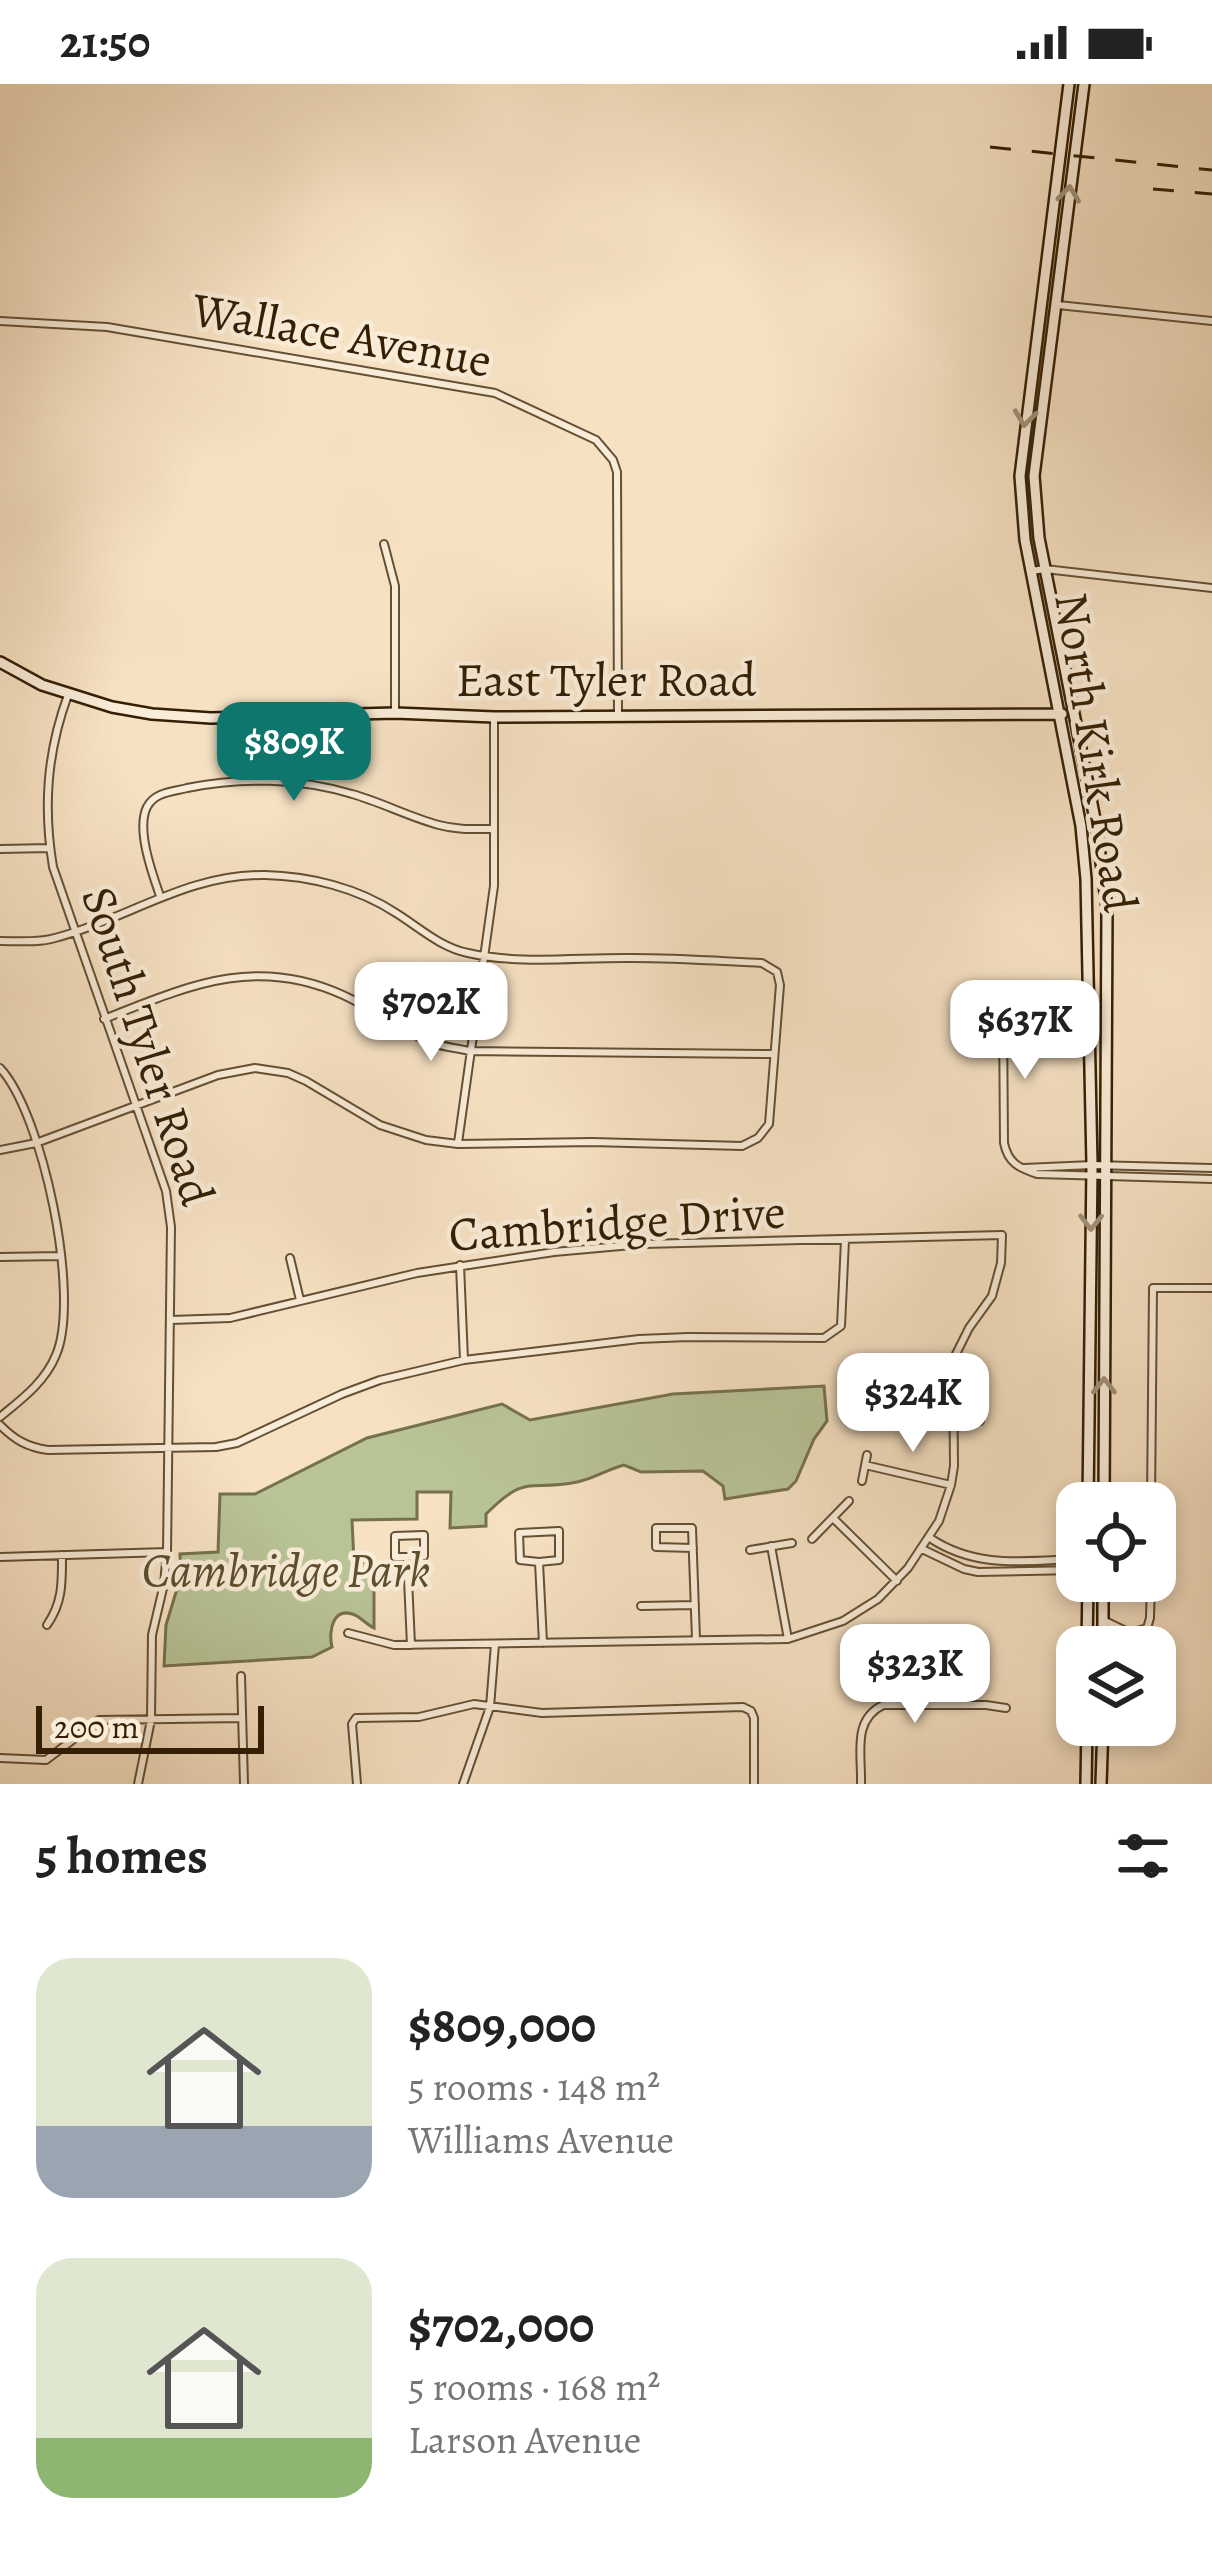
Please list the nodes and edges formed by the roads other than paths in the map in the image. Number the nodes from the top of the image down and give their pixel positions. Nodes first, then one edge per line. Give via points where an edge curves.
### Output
1 (1070, 84) edge
2 (1084, 84) edge
3 (1054, 304) junction
4 (0, 321) edge
5 (1212, 321) edge
6 (384, 544) dead end
7 (1045, 569) junction
8 (1031, 572) junction
9 (1212, 588) edge
10 (0, 662) edge
11 (68, 695) junction
12 (1073, 712) junction
13 (395, 713) junction
14 (1059, 715) junction
15 (618, 716) junction
16 (494, 717) junction
17 (494, 830) junction
18 (50, 848) junction
19 (0, 849) edge
20 (160, 896) junction
21 (74, 931) junction
22 (0, 941) edge
23 (483, 956) junction
24 (1003, 1012) dead end
25 (104, 1018) junction
26 (469, 1051) junction
27 (773, 1054) junction
28 (0, 1068) edge
29 (136, 1106) junction
30 (36, 1143) junction
31 (458, 1144) junction
32 (0, 1150) edge
33 (1212, 1168) edge
34 (1092, 1171) junction
35 (1106, 1171) junction
36 (1212, 1179) edge
37 (845, 1240) junction
38 (60, 1256) junction
39 (0, 1257) edge
40 (290, 1258) dead end
41 (460, 1265) junction
42 (1212, 1288) edge
43 (300, 1300) junction
44 (171, 1321) junction
45 (464, 1360) junction
46 (882, 1368) dead end
47 (954, 1390) junction
48 (954, 1408) junction
49 (0, 1421) edge
50 (954, 1421) junction
51 (167, 1447) junction
52 (867, 1455) dead end
53 (865, 1466) junction
54 (862, 1481) dead end
55 (1088, 1482) edge
56 (1103, 1482) edge
57 (1151, 1482) edge
58 (951, 1485) junction
59 (849, 1501) dead end
60 (832, 1518) junction
61 (929, 1538) junction
62 (812, 1539) dead end
63 (792, 1543) dead end
64 (771, 1546) junction
65 (693, 1548) junction
66 (922, 1549) junction
67 (750, 1550) dead end
68 (167, 1552) junction
69 (62, 1555) junction
70 (0, 1557) edge
71 (407, 1557) junction
72 (1056, 1560) edge
73 (539, 1562) junction
74 (1056, 1570) edge
75 (897, 1582) junction
76 (1102, 1602) edge
77 (695, 1605) junction
78 (640, 1606) dead end
79 (1102, 1620) junction
80 (47, 1625) dead end
81 (1103, 1626) edge
82 (1115, 1626) edge
83 (348, 1634) dead end
84 (696, 1639) junction
85 (788, 1639) junction
86 (542, 1643) junction
87 (495, 1644) junction
88 (411, 1645) junction
89 (241, 1676) dead end
90 (490, 1707) junction
91 (1006, 1708) dead end
92 (242, 1718) junction
93 (152, 1720) junction
94 (1087, 1746) edge
95 (1102, 1746) edge
96 (0, 1758) edge
97 (138, 1784) edge
98 (244, 1784) edge
99 (357, 1784) edge
100 (463, 1784) edge
101 (754, 1784) edge
102 (861, 1784) edge
103 (1086, 1784) edge
104 (1101, 1784) edge

1 -> 8 main road, North Kirk Road via 1019,476
3 -> 2 main road, North Kirk Road
3 - 5 street
3 - 7 main road, North Kirk Road via 1034,476
4 - 15 street, Wallace Avenue via 107,327 495,393 596,440 617,472
6 - 13 street via 395,586
7 - 8 street
7 - 9 street
7 - 12 main road, North Kirk Road
8 - 14 main road, North Kirk Road
10 - 11 main road
11 - 13 main road, East Tyler Road via 211,718
11 - 18 street, South Tyler Road via 48,779
12 - 14 main road, East Tyler Road
12 - 35 main road, North Kirk Road via 1107,908
13 - 16 main road, East Tyler Road
14 - 15 main road, East Tyler Road
14 - 34 main road, North Kirk Road via 1084,853
15 - 16 main road, East Tyler Road
16 - 17 street
17 - 20 street via 442,826 313,785 202,785 160,794 146,808 148,862
17 - 23 street
18 - 19 street
18 - 21 street, South Tyler Road
20 - 21 street
20 - 23 street via 232,877 296,877 362,895 451,948
21 - 22 street
21 - 25 street, South Tyler Road
23 - 26 street
23 - 27 street via 762,963 777,971 780,986
24 - 34 street via 1006,1155 1020,1168
25 - 26 street via 194,983 280,976 323,986 422,1038
25 - 29 street, South Tyler Road
26 - 27 street
26 - 31 street
27 - 31 street via 769,1124 742,1146
28 - 30 street
29 - 30 street
29 - 31 street via 218,1075 269,1069 400,1133
29 - 44 street, South Tyler Road via 169,1206
30 - 32 street
30 - 38 street
33 - 35 street
34 - 35 street
34 -> 55 main road, North Kirk Road
35 - 36 street
56 -> 35 main road, North Kirk Road
37 - 41 street, Cambridge Drive via 643,1244
37 - 45 street via 841,1326 824,1338 672,1337
37 - 47 street, Cambridge Drive via 1002,1235 992,1296 953,1360
38 - 39 street
38 - 49 street via 65,1315 56,1357
40 - 43 street
41 - 43 street, Cambridge Drive
41 - 45 street
42 - 57 street via 1153,1288
43 - 44 street, Cambridge Drive via 230,1318
44 - 51 street, South Tyler Road
45 - 51 street via 380,1380 237,1443
46 - 48 street via 884,1407
47 - 48 street
47 - 50 street via 977,1389 980,1421
48 - 50 street
49 - 51 street via 14,1439 48,1450
50 - 58 street
51 - 68 street, South Tyler Road
52 - 53 street
53 - 54 street
53 - 58 street
58 - 61 street
59 - 60 street
60 - 62 street
60 - 75 street
61 - 66 street
61 - 72 street via 991,1562
63 - 64 street
64 - 67 street
64 - 85 street
65 - 65 street via 692,1528 656,1528 656,1547
65 - 77 street
66 - 74 street via 978,1572
66 - 75 street
68 - 69 street
68 - 93 street, South Tyler Road via 152,1635
69 - 70 street
69 - 80 street via 62,1597
71 - 71 street via 424,1556 424,1535 395,1536 395,1557
71 - 88 street
73 - 73 street via 559,1560 559,1531 519,1533 520,1560
73 - 86 street
75 - 85 street via 843,1621
76 - 79 main road
77 - 78 street
77 - 84 street
79 - 81 main road
79 - 82 street
83 - 88 street
84 - 85 street
84 - 86 street
86 - 87 street
87 - 88 street
87 - 90 street
89 - 92 street
90 - 99 street via 356,1718
90 - 100 street
90 - 101 street via 743,1707 754,1718
91 - 102 street via 883,1705 868,1712
92 - 93 street
92 - 98 street
93 - 96 street via 99,1720 42,1761
93 - 97 street, South Tyler Road
94 - 103 main road
95 - 104 main road

